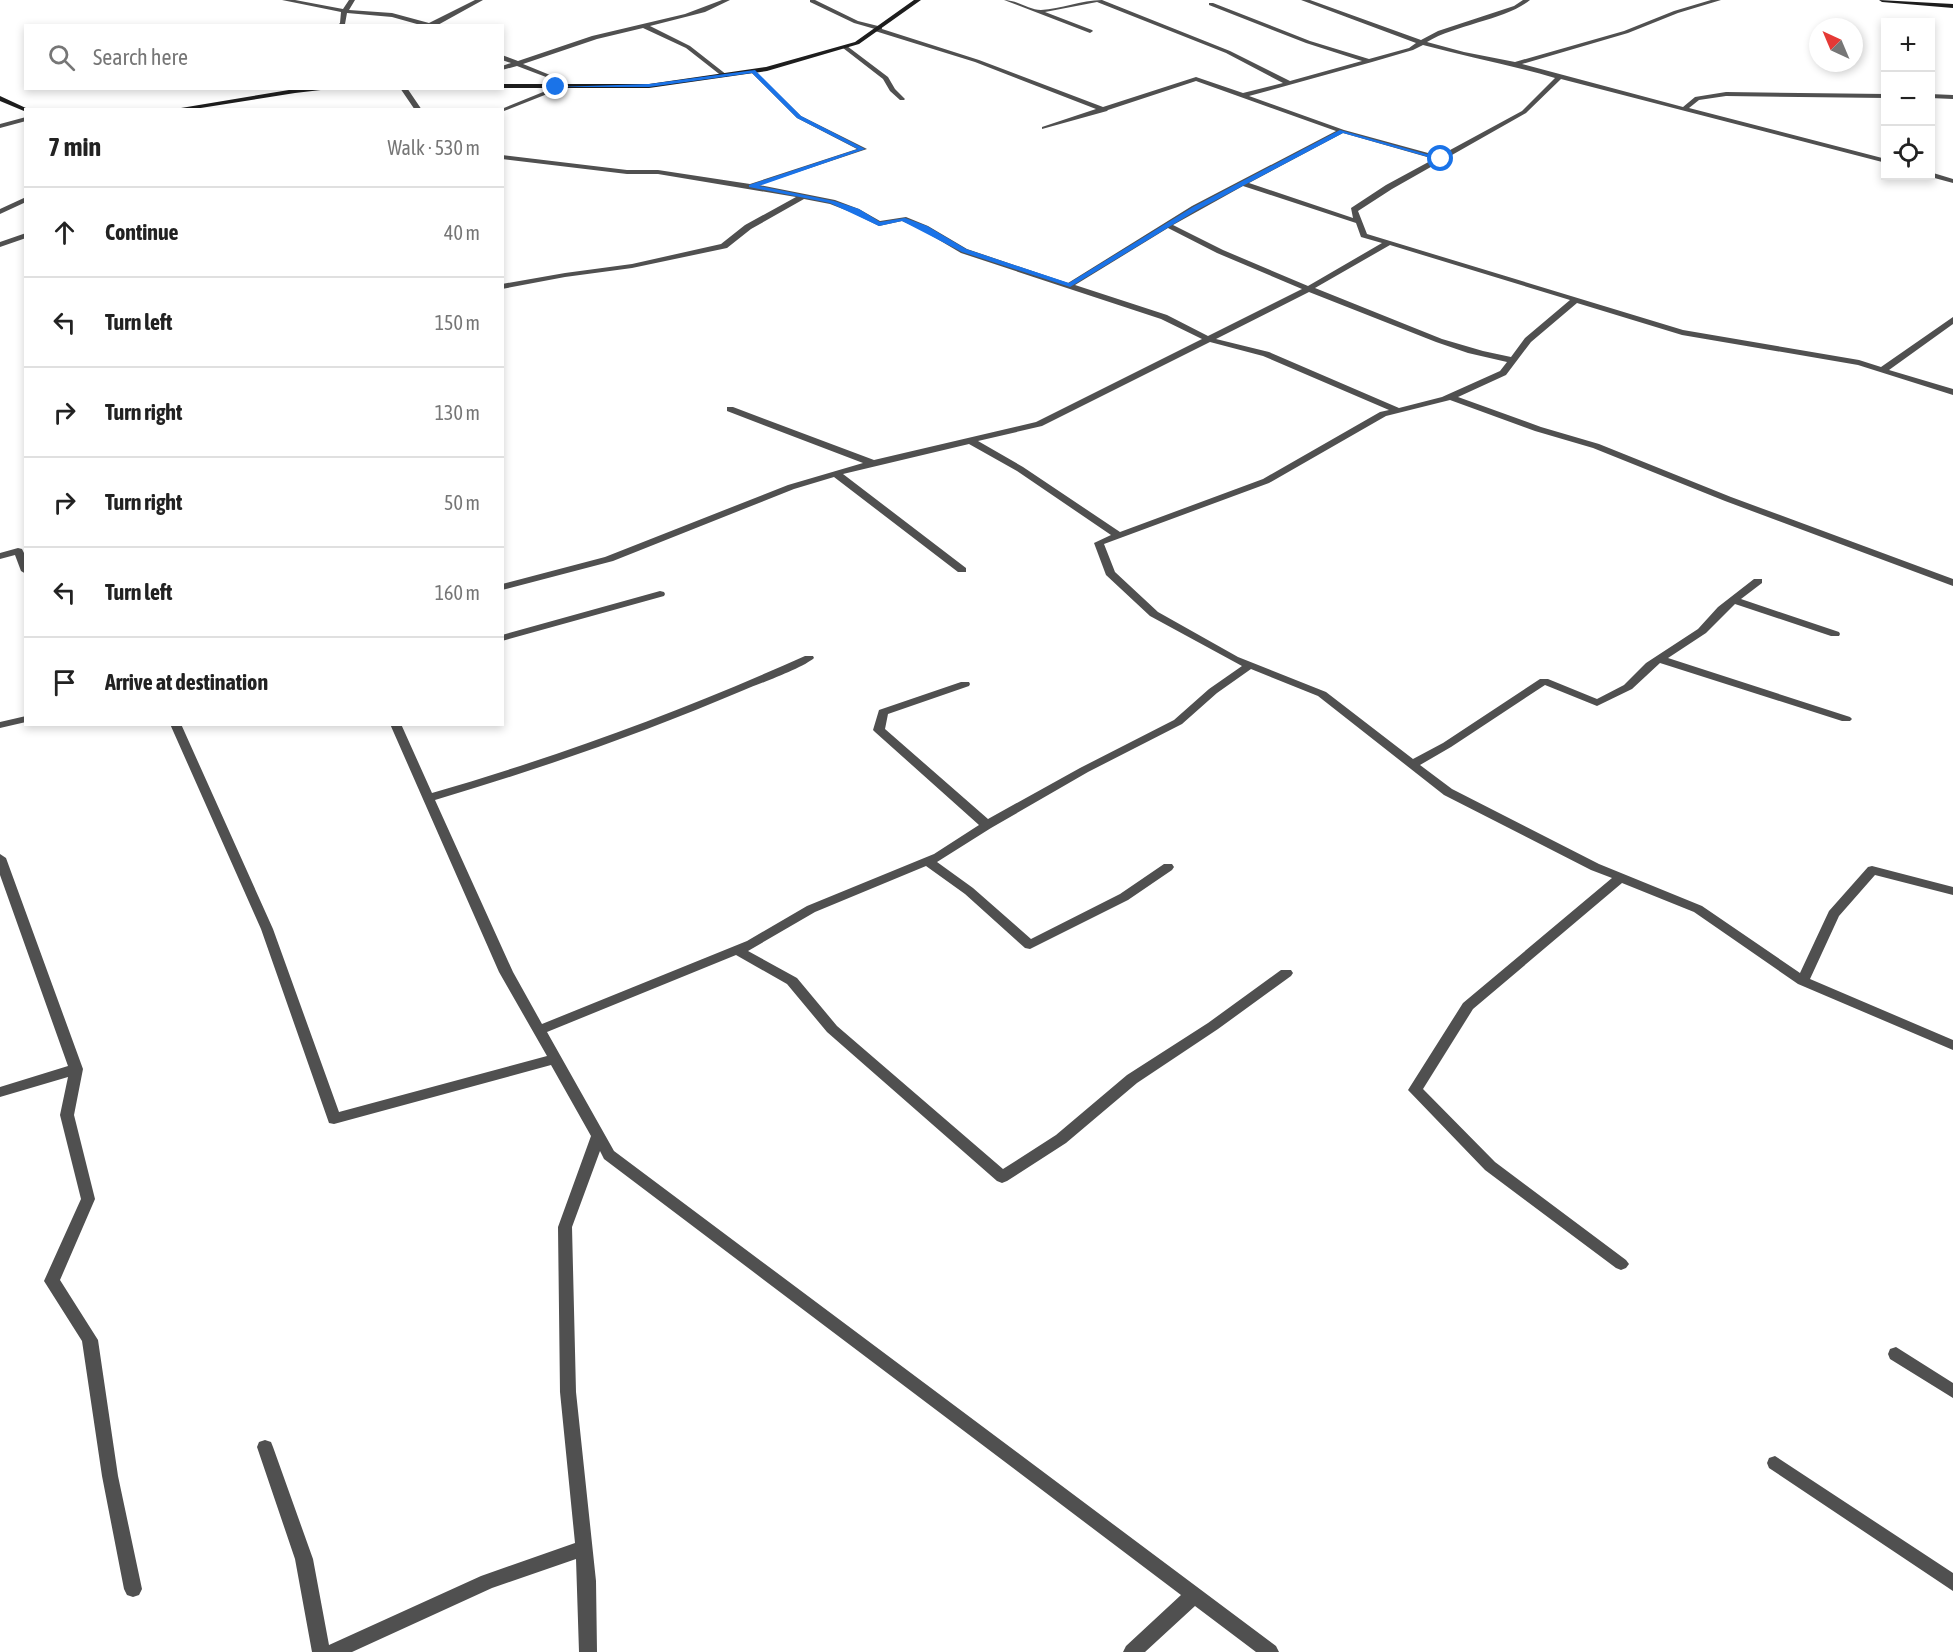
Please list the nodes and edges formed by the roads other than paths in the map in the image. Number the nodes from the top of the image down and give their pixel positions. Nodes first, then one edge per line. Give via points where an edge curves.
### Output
1 (285, 0) edge
2 (352, 0) edge
3 (480, 0) edge
4 (727, 0) edge
5 (918, 0) edge
6 (1007, 0) edge
7 (1097, 0) edge
8 (1304, 0) edge
9 (1527, 0) edge
10 (1718, 0) edge
11 (1882, 0) edge
12 (812, 1) edge
13 (844, 4) dead end
14 (1211, 4) dead end
15 (1953, 6) edge
16 (828, 9) junction
17 (344, 11) junction
18 (1041, 11) junction
19 (341, 24) edge
20 (428, 24) edge
21 (434, 24) edge
22 (643, 25) junction
23 (879, 29) junction
24 (1090, 31) dead end
25 (1421, 42) junction
26 (845, 47) junction
27 (504, 58) edge
28 (1370, 61) junction
29 (518, 64) junction
30 (1515, 64) junction
31 (504, 68) edge
32 (753, 71) junction
33 (725, 76) junction
34 (1560, 77) junction
35 (1289, 83) junction
36 (504, 86) edge
37 (559, 87) junction
38 (296, 90) edge
39 (404, 90) edge
40 (1244, 95) junction
41 (1881, 96) edge
42 (1935, 96) edge
43 (1953, 97) edge
44 (0, 98) edge
45 (902, 99) dead end
46 (184, 108) edge
47 (418, 108) edge
48 (1685, 108) junction
49 (24, 109) edge
50 (504, 109) edge
51 (1105, 110) junction
52 (24, 120) edge
53 (0, 126) edge
54 (1044, 128) dead end
55 (1342, 131) junction
56 (504, 157) edge
57 (1441, 159) junction
58 (1881, 160) edge
59 (1935, 176) edge
60 (1953, 181) edge
61 (1243, 183) junction
62 (752, 186) junction
63 (804, 196) junction
64 (24, 200) edge
65 (0, 212) edge
66 (1359, 222) junction
67 (1168, 225) junction
68 (24, 236) edge
69 (1388, 243) junction
70 (2, 245) edge
71 (24, 245) edge
72 (1070, 285) junction
73 (504, 287) edge
74 (1307, 289) junction
75 (1576, 299) junction
76 (1953, 320) edge
77 (1208, 339) junction
78 (1513, 360) junction
79 (1883, 370) junction
80 (1953, 392) edge
81 (1450, 397) junction
82 (730, 410) dead end
83 (1399, 411) junction
84 (971, 441) junction
85 (874, 463) junction
86 (836, 473) junction
87 (1119, 536) junction
88 (0, 556) edge
89 (24, 566) edge
90 (962, 570) dead end
91 (1758, 580) dead end
92 (1953, 583) edge
93 (504, 586) edge
94 (660, 594) dead end
95 (1734, 600) junction
96 (1834, 634) dead end
97 (504, 637) edge
98 (809, 658) dead end
99 (1659, 659) junction
100 (1250, 665) junction
101 (965, 684) dead end
102 (24, 719) edge
103 (1846, 719) dead end
104 (0, 725) edge
105 (177, 726) edge
106 (396, 726) edge
107 (1413, 764) junction
108 (428, 798) junction
109 (987, 825) junction
110 (927, 861) junction
111 (1, 862) edge
112 (1168, 867) dead end
113 (1621, 877) junction
114 (1953, 891) edge
115 (737, 950) junction
116 (1286, 973) dead end
117 (1803, 981) junction
118 (538, 1030) junction
119 (1953, 1045) edge
120 (555, 1059) junction
121 (76, 1069) junction
122 (0, 1092) edge
123 (598, 1136) junction
124 (1621, 1264) dead end
125 (1896, 1354) dead end
126 (1953, 1390) edge
127 (265, 1447) dead end
128 (1774, 1463) dead end
129 (584, 1548) junction
130 (1953, 1583) edge
131 (133, 1589) dead end
132 (1194, 1595) junction
133 (321, 1652) edge
134 (332, 1652) edge
135 (588, 1652) edge
136 (1132, 1652) edge
137 (1270, 1652) edge

1 - 17 street
2 - 17 street
3 - 21 street
4 - 22 street
5 - 23 street
6 - 18 street
7 - 18 street
7 - 35 street via 1228,52
8 - 25 street
9 - 25 street
10 - 30 street
11 - 15 street
12 - 16 street
13 - 16 street
14 - 28 street via 1308,42
16 - 23 street
17 - 19 street
17 - 20 street via 392,15
18 - 24 street
22 - 29 street
22 - 33 street via 688,47
23 - 26 street
23 - 51 street via 977,60
25 - 28 street
25 - 30 street
26 - 32 street
26 - 45 street via 886,78
27 - 29 street
28 - 35 street
29 - 31 street
29 - 37 street via 548,76
30 - 34 street
32 - 33 street
32 - 62 street via 799,117 862,149
33 - 37 street via 649,86
34 - 48 street
34 - 57 street via 1524,112
35 - 40 street
36 - 37 street
37 - 50 street
38 - 46 street
39 - 47 street
40 - 51 street via 1196,79
40 - 55 street
41 - 48 street via 1726,94 1697,98
42 - 43 street
44 - 49 street
48 - 58 street
51 - 54 street
52 - 53 street
55 - 57 street
55 - 61 street
56 - 62 street via 658,172
57 - 66 street via 1354,210
59 - 60 street
61 - 66 street
61 - 67 street
62 - 63 street
63 - 72 street via 848,208 879,224 903,219 964,251
63 - 73 street via 748,227 724,246
64 - 65 street
66 - 69 street via 1364,235
67 - 72 street
67 - 74 street via 1199,243
68 - 70 street
69 - 74 street
69 - 75 street
70 - 71 street
72 - 77 street via 1164,317
74 - 77 street
74 - 78 street via 1428,337
75 - 78 street via 1528,340
75 - 79 street via 1682,332
76 - 79 street
77 - 83 street via 1266,354
77 - 84 street via 1039,424
78 - 81 street via 1503,374
79 - 80 street
81 - 83 street
81 - 92 street via 1596,446
82 - 85 street
83 - 87 street via 1383,414 1266,481
84 - 85 street
84 - 87 street
85 - 86 street
86 - 90 street
86 - 93 street via 609,559
87 - 100 street via 1099,543 1110,573 1155,614
88 - 89 street via 18,551
91 - 95 street
94 - 97 street
95 - 96 street
95 - 99 street via 1702,631
98 - 108 street via 692,710 486,782
99 - 103 street
99 - 107 street via 1628,687 1597,703 1544,681
100 - 107 street via 1322,694
100 - 109 street via 1178,722
101 - 109 street via 883,712 879,730
102 - 104 street
105 - 120 street via 267,929 334,1119
106 - 108 street
107 - 113 street via 1448,792
108 - 118 street via 506,972
109 - 110 street
110 - 112 street via 969,891 1030,945 1124,897
110 - 115 street via 811,909
111 - 121 street
113 - 117 street via 1698,909
113 - 124 street via 1468,1006 1415,1090 1490,1166
114 - 117 street via 1872,870 1833,914
115 - 116 street via 792,981 832,1029 1002,1177 1061,1139 1132,1079
115 - 118 street
117 - 119 street
118 - 120 street
120 - 123 street
121 - 122 street
121 - 131 street via 67,1115 88,1199 51,1281 90,1340 110,1476
123 - 129 street via 565,1227 568,1392
123 - 132 street via 609,1155
125 - 126 street
127 - 133 street via 304,1559
128 - 130 street
129 - 134 street via 488,1582
129 - 135 street
132 - 136 street
132 - 137 street

